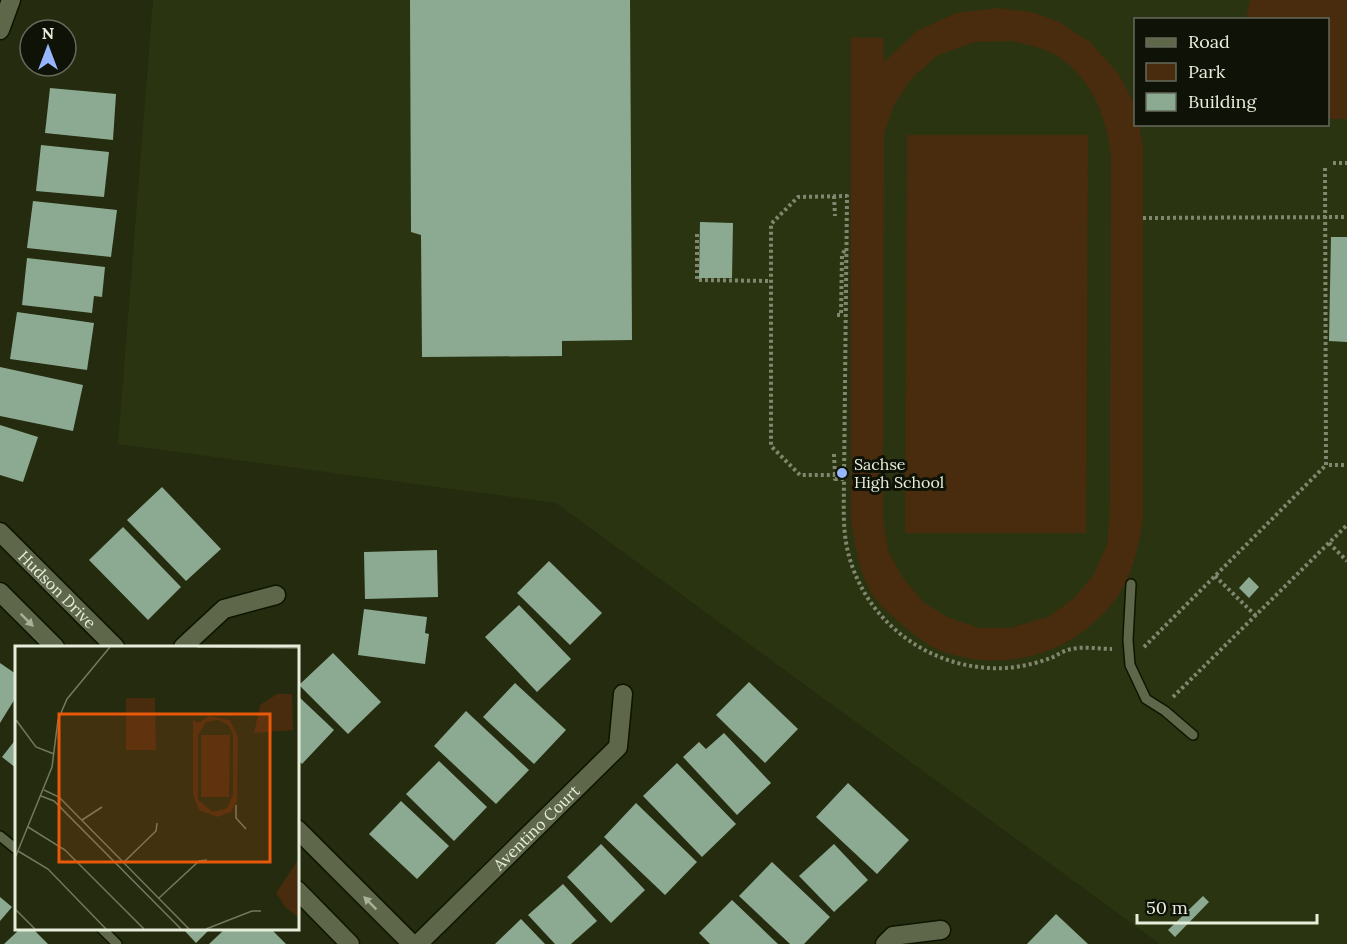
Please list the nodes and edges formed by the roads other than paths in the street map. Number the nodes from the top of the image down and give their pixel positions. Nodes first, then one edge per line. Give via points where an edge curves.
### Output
1 (11, 0) edge
2 (0, 30) edge
3 (0, 532) edge
4 (1131, 584) dead end
5 (0, 592) edge
6 (276, 596) dead end
7 (54, 646) edge
8 (114, 646) edge
9 (184, 646) edge
10 (623, 694) dead end
11 (1193, 735) dead end
12 (298, 830) edge
13 (0, 836) edge
14 (15, 848) edge
15 (298, 891) edge
16 (102, 929) edge
17 (941, 930) dead end
18 (117, 944) edge
19 (351, 944) edge
20 (411, 944) edge
21 (418, 944) edge
22 (885, 944) edge

1 - 2 street
3 - 8 street, Hudson Drive
4 - 11 lane via 1130,665 1146,699
5 -> 7 street
6 - 9 street via 224,609
10 - 21 street, Aventino Court via 618,747
20 -> 12 street
13 - 14 lane
15 - 19 street
16 - 18 lane
17 - 22 street via 893,936

